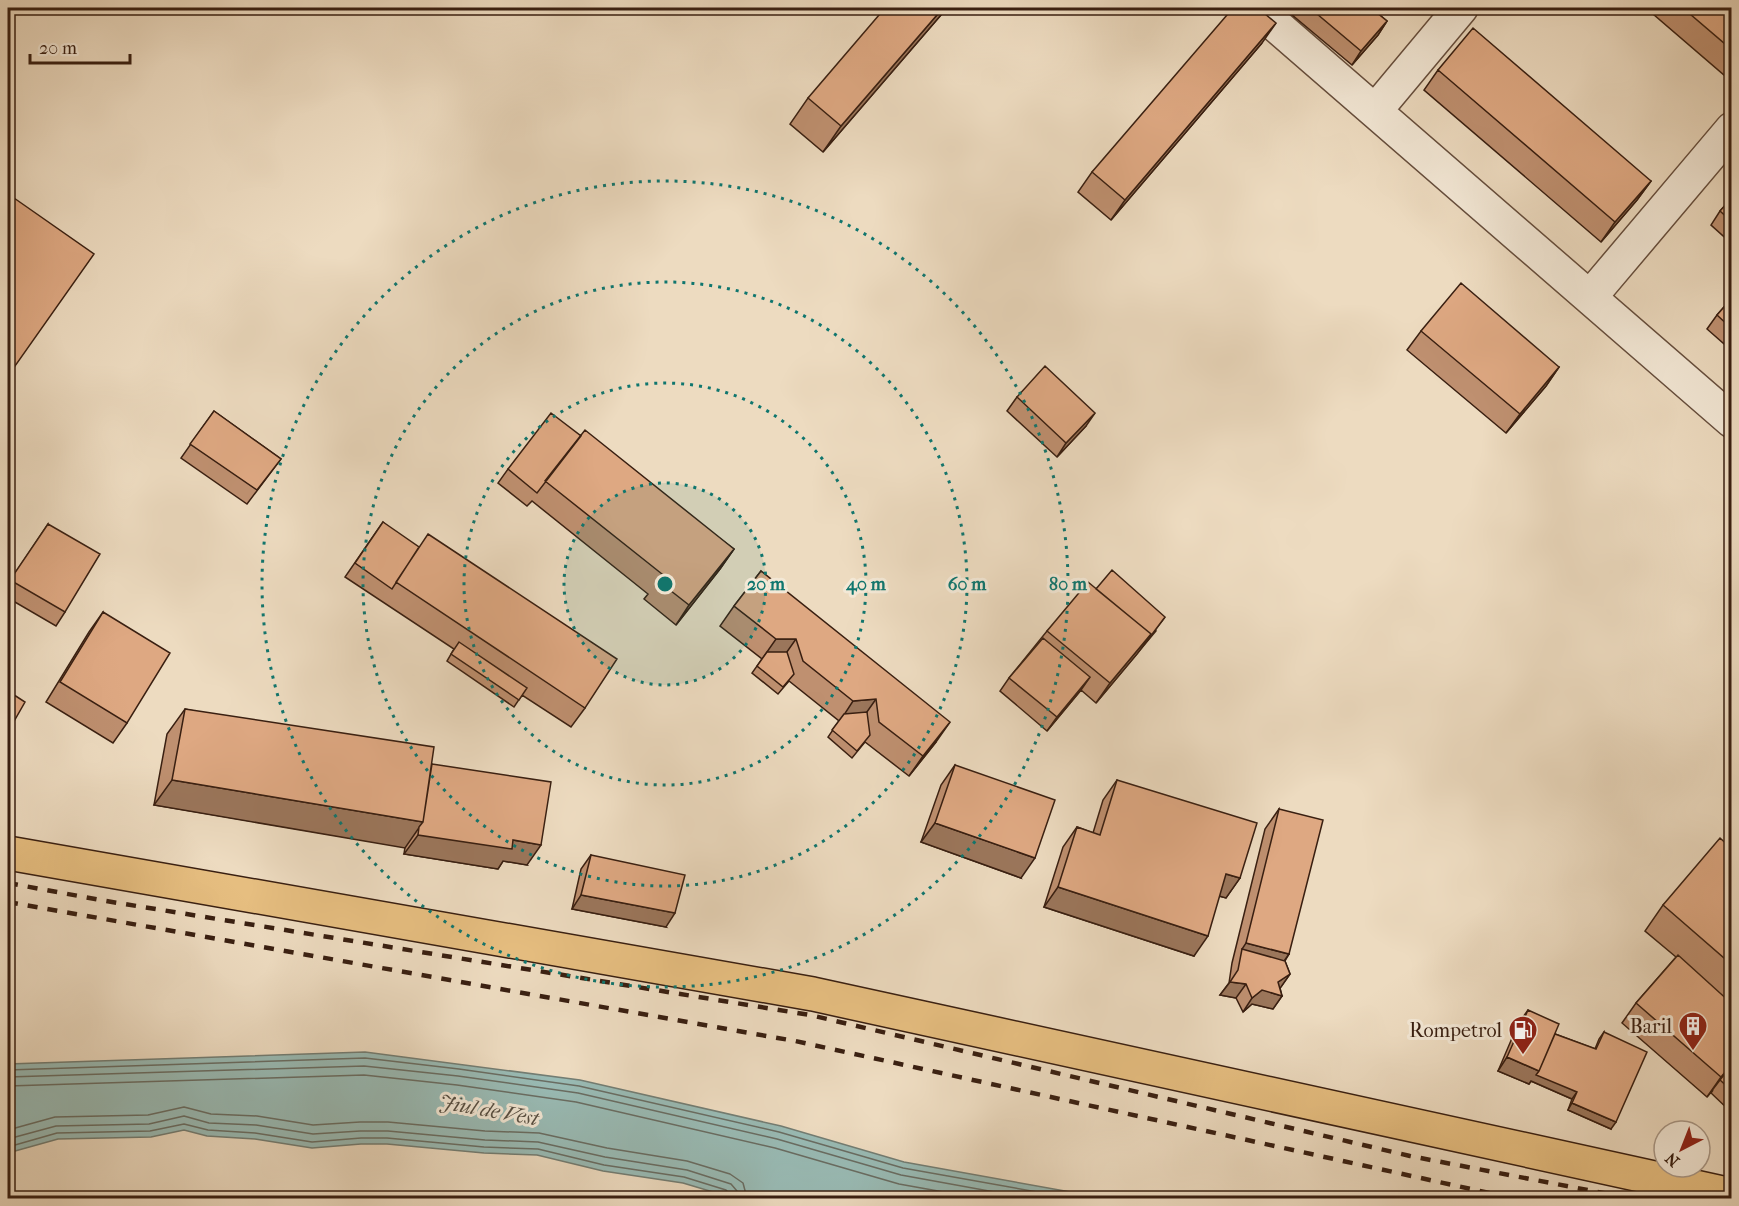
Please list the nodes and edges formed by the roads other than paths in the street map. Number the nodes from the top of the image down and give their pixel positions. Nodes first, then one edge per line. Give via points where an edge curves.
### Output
1 (1256, 8) edge
2 (1461, 8) edge
3 (1375, 111) junction
4 (1731, 129) edge
5 (1590, 297) junction
6 (1731, 421) edge
7 (8, 853) edge
8 (1731, 1195) edge

1 - 3 street
2 - 3 street
3 - 5 street
4 - 5 street
5 - 6 street
7 - 8 main road via 813,994

